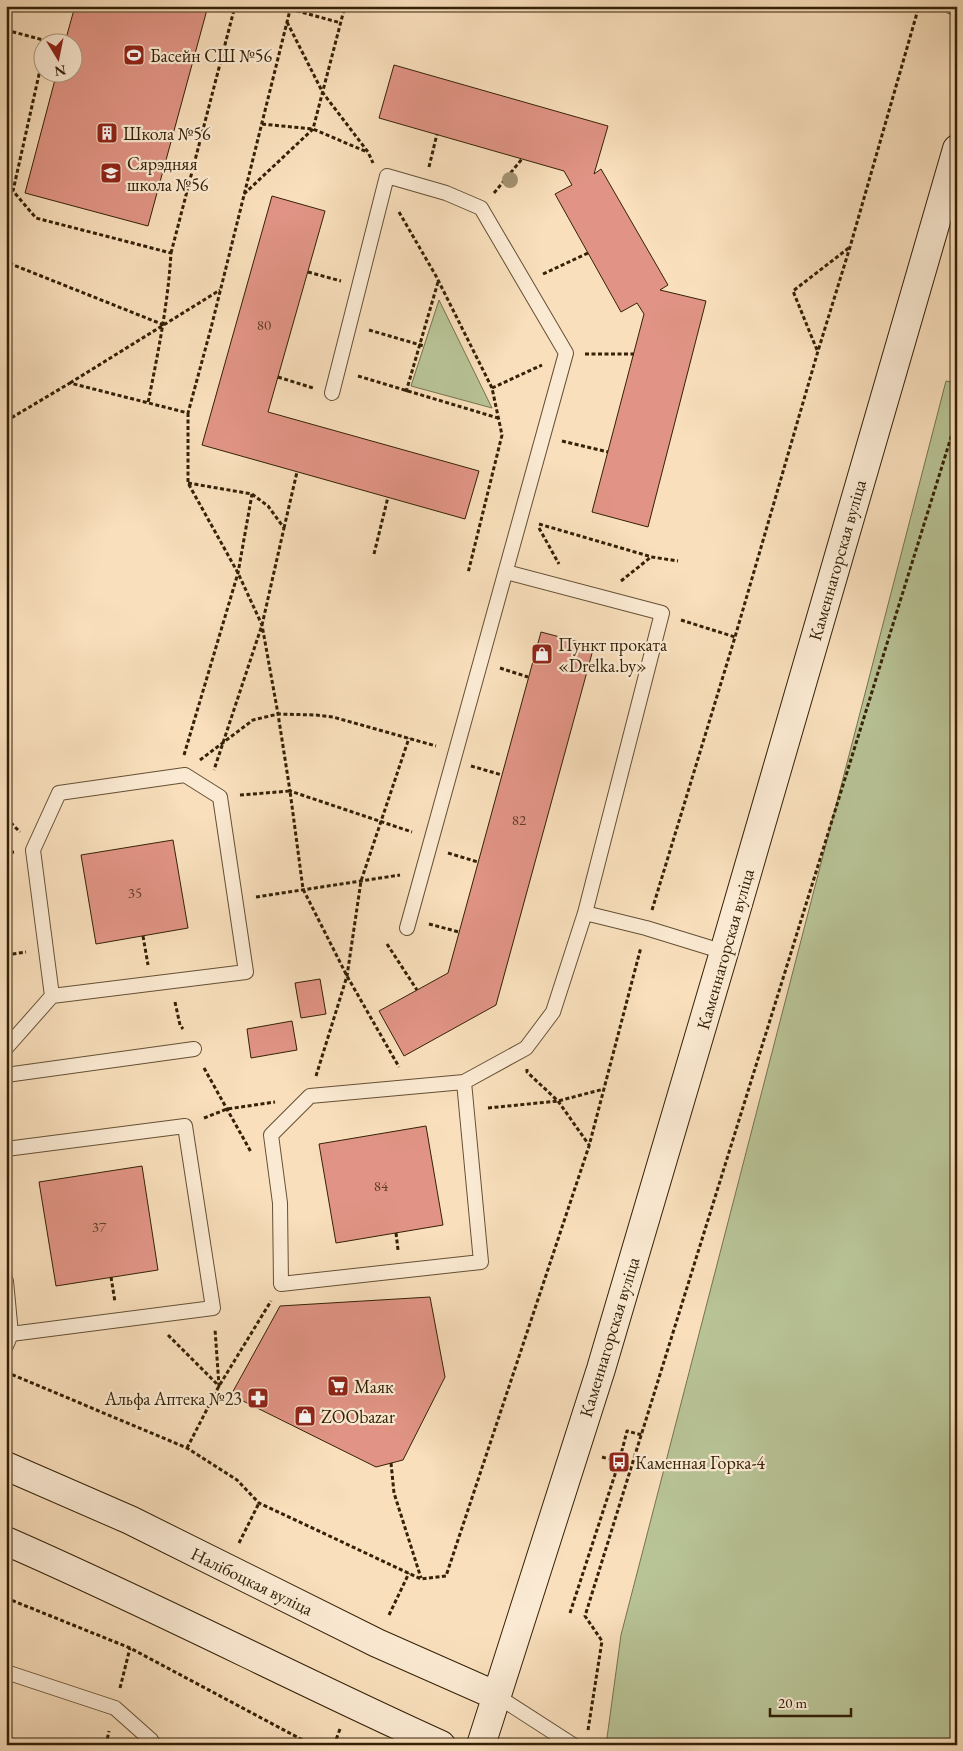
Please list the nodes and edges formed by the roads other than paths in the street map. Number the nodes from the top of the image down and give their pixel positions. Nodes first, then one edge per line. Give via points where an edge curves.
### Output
1 (950, 6) edge
2 (957, 8) edge
3 (957, 149) edge
4 (948, 208) edge
5 (332, 393) road end
6 (506, 572) junction
7 (585, 913) junction
8 (408, 923) road end
9 (724, 952) junction
10 (52, 996) junction
11 (6, 1048) edge
12 (194, 1049) road end
13 (6, 1075) edge
14 (464, 1082) junction
15 (6, 1149) edge
16 (6, 1281) edge
17 (9, 1340) edge
18 (6, 1466) edge
19 (6, 1541) edge
20 (6, 1672) edge
21 (498, 1696) junction
22 (154, 1745) edge
23 (441, 1745) edge
24 (481, 1745) edge
25 (573, 1745) edge

1 - 2 lane
3 - 4 main road, Каменнагорская вуліца
4 - 9 main road, Каменнагорская вуліца
5 - 6 lane via 387,176 446,193 481,208 566,353
6 - 7 lane via 662,613
6 - 8 lane
7 - 9 lane
7 - 14 lane via 554,1012 526,1048
9 - 21 main road, Каменнагорская вуліца via 600,1369
10 - 10 lane via 33,850 59,793 178,776 185,776 215,793 246,972
10 - 11 lane
12 - 13 lane
14 - 14 lane via 310,1096 271,1135 280,1203 281,1284 481,1262
15 - 17 lane via 185,1126 213,1308 149,1315
16 - 17 lane
18 - 21 main road, Налібоцкая вуліца via 130,1520 377,1643
19 - 23 main road via 96,1580
20 - 22 lane via 115,1708
21 - 24 main road, Каменнагорская вуліца
21 - 25 lane

